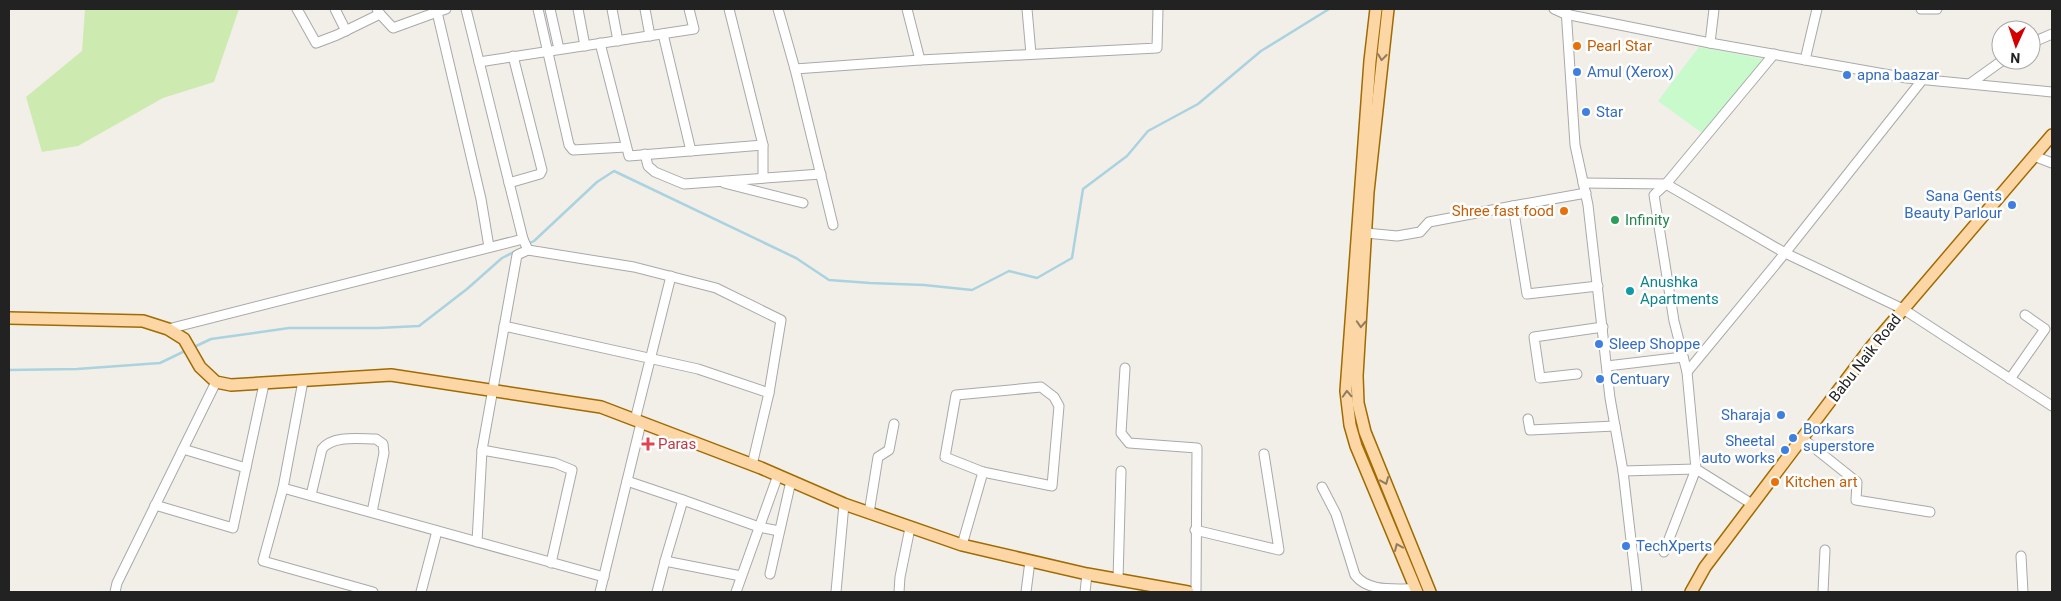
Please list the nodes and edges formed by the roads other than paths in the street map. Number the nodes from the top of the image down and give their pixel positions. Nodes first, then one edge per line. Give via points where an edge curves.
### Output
1 (297, 9) edge
2 (335, 9) edge
3 (466, 9) edge
4 (538, 9) edge
5 (550, 9) edge
6 (578, 9) edge
7 (612, 9) edge
8 (645, 9) edge
9 (689, 9) edge
10 (729, 9) edge
11 (778, 9) edge
12 (907, 9) edge
13 (1027, 9) edge
14 (1158, 9) edge
15 (1376, 9) edge
16 (1388, 9) edge
17 (1554, 9) edge
18 (1714, 9) edge
19 (1817, 9) edge
20 (1921, 9) edge
21 (1937, 9) edge
22 (441, 10) edge
23 (378, 11) edge
24 (1566, 11) edge
25 (346, 31) junction
26 (663, 34) junction
27 (650, 36) junction
28 (618, 41) junction
29 (600, 43) junction
30 (1710, 43) junction
31 (585, 46) junction
32 (559, 50) junction
33 (548, 51) junction
34 (1031, 54) junction
35 (1774, 54) junction
36 (514, 56) junction
37 (920, 60) junction
38 (1805, 60) junction
39 (479, 62) junction
40 (795, 69) junction
41 (1991, 69) edge
42 (1923, 79) junction
43 (1971, 83) junction
44 (2052, 92) edge
45 (2052, 134) edge
46 (763, 145) junction
47 (626, 146) junction
48 (690, 151) junction
49 (645, 154) junction
50 (2034, 156) junction
51 (2052, 163) edge
52 (821, 174) junction
53 (762, 178) junction
54 (716, 181) junction
55 (509, 183) junction
56 (1583, 183) junction
57 (1666, 184) junction
58 (1586, 193) junction
59 (803, 203) dead end
60 (1513, 206) junction
61 (834, 225) dead end
62 (1366, 233) junction
63 (523, 239) junction
64 (489, 247) junction
65 (528, 250) junction
66 (1785, 252) junction
67 (671, 276) junction
68 (1598, 286) junction
69 (1904, 309) junction
70 (2025, 315) dead end
71 (9, 318) edge
72 (504, 326) junction
73 (1603, 327) junction
74 (168, 329) junction
75 (1683, 356) junction
76 (650, 358) junction
77 (1607, 366) junction
78 (1126, 368) dead end
79 (1687, 372) junction
80 (1577, 374) dead end
81 (2010, 378) junction
82 (303, 381) junction
83 (216, 382) junction
84 (264, 384) junction
85 (492, 390) junction
86 (769, 393) junction
87 (2052, 406) edge
88 (1528, 419) dead end
89 (638, 422) junction
90 (894, 424) dead end
91 (1615, 426) junction
92 (1802, 438) junction
93 (183, 449) junction
94 (482, 450) junction
95 (1264, 454) dead end
96 (752, 465) junction
97 (246, 468) junction
98 (1696, 469) junction
99 (1121, 471) dead end
100 (1623, 471) junction
101 (983, 472) junction
102 (778, 475) junction
103 (627, 481) junction
104 (791, 481) junction
105 (1322, 487) dead end
106 (283, 488) junction
107 (310, 495) junction
108 (683, 500) junction
109 (844, 504) junction
110 (1752, 504) junction
111 (155, 505) junction
112 (372, 512) junction
113 (1930, 512) dead end
114 (869, 513) junction
115 (759, 527) junction
116 (910, 528) junction
117 (1195, 530) junction
118 (437, 531) junction
119 (779, 531) junction
120 (478, 542) junction
121 (962, 546) junction
122 (1825, 550) dead end
123 (1664, 552) dead end
124 (2021, 556) dead end
125 (665, 561) junction
126 (1030, 561) junction
127 (551, 563) junction
128 (770, 574) dead end
129 (1087, 574) junction
130 (741, 576) junction
131 (604, 577) junction
132 (1118, 580) junction
133 (355, 590) edge
134 (1416, 590) edge
135 (115, 592) edge
136 (373, 592) edge
137 (421, 592) edge
138 (600, 592) edge
139 (657, 592) edge
140 (736, 592) edge
141 (836, 592) edge
142 (899, 592) edge
143 (1026, 592) edge
144 (1085, 592) edge
145 (1188, 592) edge
146 (1196, 592) edge
147 (1430, 592) edge
148 (1636, 592) edge
149 (1691, 592) edge
150 (1822, 592) edge
151 (2023, 592) edge

1 - 25 street via 316,42
2 - 25 street
3 - 39 street
4 - 33 street
5 - 32 street
6 - 31 street
7 - 28 street
8 - 27 street
9 - 26 street via 694,29
10 - 46 street
11 - 40 street
12 - 37 street
13 - 34 street
14 - 34 street via 1157,48
134 -> 15 main road via 1356,446 1346,391
16 -> 62 main road
17 - 24 street
18 - 30 street
19 - 38 street
20 - 21 street
22 - 23 street via 394,28
22 - 64 street
23 - 25 street
24 - 30 street
24 - 56 street via 1575,145
26 - 27 street
26 - 48 street
27 - 28 street
28 - 29 street
29 - 31 street
29 - 47 street
30 - 35 street
31 - 32 street
32 - 33 street
33 - 36 street
33 - 47 street via 573,150
34 - 37 street
35 - 38 street
35 - 57 street
36 - 39 street
36 - 55 street via 542,170 535,177
37 - 40 street
38 - 42 street
39 - 55 street
40 - 52 street
41 - 43 street
42 - 43 street
42 - 66 street
43 - 44 street
45 - 50 main road, Babu Naik Road
46 - 48 street
46 - 53 street
47 - 49 street via 628,156
48 - 49 street
49 - 54 street via 648,166 665,178 684,184
50 - 51 street
50 - 69 main road, Babu Naik Road
52 - 53 street
52 - 61 street
53 - 54 street
54 - 59 street
55 - 63 street
56 - 57 street
56 - 58 street
57 - 66 street
57 - 75 street via 1654,195 1674,321
58 - 60 street
58 - 68 street
60 - 62 street via 1429,222 1420,232 1397,236
60 - 68 street via 1527,294
62 -> 147 main road via 1358,403 1365,432
63 - 64 street
63 - 65 street
64 - 74 street
65 - 67 street
65 - 72 street via 517,255
66 - 69 street
66 - 79 street
67 - 76 street
67 - 86 street via 716,288 781,320
68 - 73 street
69 - 81 street
69 - 92 main road, Babu Naik Road
70 - 81 street via 2045,328
71 - 74 main road via 143,321
72 - 76 street
72 - 85 street
73 - 77 street
73 - 80 street via 1534,337 1540,378
74 - 83 main road via 184,339 200,367
75 - 77 street
75 - 79 street
76 - 86 street via 698,368
76 - 89 street
77 - 91 street
78 - 117 street via 1121,433 1129,443 1197,448
79 - 98 street
81 - 87 street
82 - 84 main road
82 - 85 main road via 391,375
82 - 106 street
83 - 84 main road
83 - 93 street
84 - 97 street
85 - 89 main road via 601,407
85 - 94 street
86 - 96 street
88 - 91 street via 1530,430
89 - 96 main road
89 - 103 street
90 - 114 street via 888,450 878,457
91 - 100 street
92 - 110 main road, Babu Naik Road
92 - 113 street via 1857,482 1856,500
93 - 97 street
93 - 111 street
94 - 120 street
94 - 127 street via 555,463 572,470
95 - 117 street via 1279,550
96 - 102 main road
97 - 111 street via 233,528
98 - 100 street
98 - 110 street
98 - 123 street
99 - 132 street
100 - 148 street
101 - 101 street via 1052,486 1059,406 1054,397 1041,387 956,396 945,457
101 - 121 street
102 - 104 main road
102 - 115 street
103 - 108 street
103 - 131 street
104 - 109 main road
104 - 119 street
105 - 134 street via 1336,514 1359,580 1376,588
106 - 107 street
106 - 133 street via 263,561
107 - 112 street
107 - 112 street via 322,449 327,443 376,439 383,444 384,452
108 - 115 street
108 - 125 street
109 - 114 main road
109 - 141 street
110 - 149 main road, Babu Naik Road via 1705,567
111 - 135 street
112 - 118 street
114 - 116 main road
115 - 119 street
115 - 130 street
116 - 121 main road
116 - 142 street
117 - 146 street
118 - 120 street
118 - 137 street
119 - 128 street
120 - 127 street
121 - 126 main road
122 - 150 street
124 - 151 street
125 - 130 street
125 - 139 street
126 - 129 main road
126 - 143 street
127 - 131 street
129 - 132 main road
129 - 144 street
130 - 140 street
131 - 138 street
132 - 145 main road
133 - 136 street

